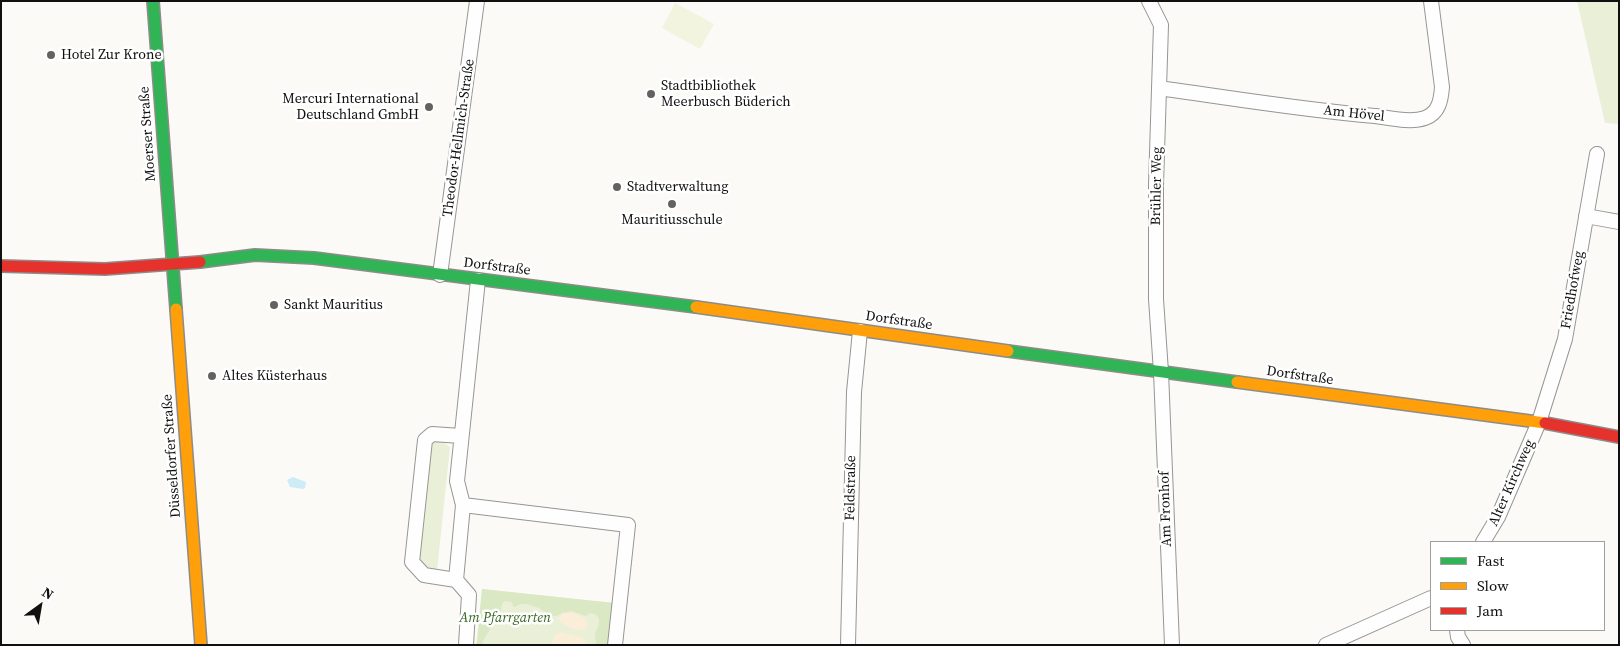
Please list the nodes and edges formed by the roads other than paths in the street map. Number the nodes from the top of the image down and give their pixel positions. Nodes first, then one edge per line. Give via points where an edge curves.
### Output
1 (153, 1) edge
2 (477, 1) edge
3 (1149, 1) edge
4 (1431, 1) edge
5 (1159, 88) junction
6 (1597, 154) dead end
7 (1586, 216) junction
8 (1619, 222) edge
9 (173, 265) junction
10 (1, 266) edge
11 (440, 276) junction
12 (478, 280) junction
13 (860, 331) junction
14 (1161, 372) junction
15 (1539, 422) junction
16 (461, 436) junction
17 (1619, 437) edge
18 (463, 504) junction
19 (1484, 541) edge
20 (456, 580) junction
21 (1430, 598) edge
22 (1458, 631) edge
23 (200, 645) edge
24 (466, 645) edge
25 (615, 645) edge
26 (848, 645) edge
27 (1172, 645) edge
28 (1326, 645) edge
29 (1463, 645) edge

1 - 9 main road, Moerser Straße
2 - 11 street, Theodor-Hellmich-Straße
3 - 5 street, Brühler Weg via 1161,25
4 - 5 street, Am Hövel via 1442,87 1441,100 1435,112 1424,118 1410,120 1349,114
5 - 14 street, Brühler Weg via 1156,299
6 - 7 street, Friedhofweg
7 - 8 street
7 - 15 street, Friedhofweg via 1565,339
9 - 10 main road, Dorfstraße via 105,269
9 - 11 main road, Dorfstraße via 269,255 314,258
9 - 23 main road, Düsseldorfer Straße
11 - 12 main road, Dorfstraße
12 - 13 main road, Dorfstraße via 632,298
12 - 16 street
13 - 14 main road, Dorfstraße
13 - 26 street, Feldstraße via 854,392
14 - 15 main road, Dorfstraße
14 - 27 street, Am Fronhof
15 - 17 main road, Dorfstraße
15 - 19 street, Alter Kirchweg via 1498,517
16 - 18 street via 457,481
16 - 20 street via 432,434 425,440 412,562 424,575
18 - 20 street
18 - 25 street via 628,525
20 - 24 street via 469,595
21 - 28 street
22 - 29 street

